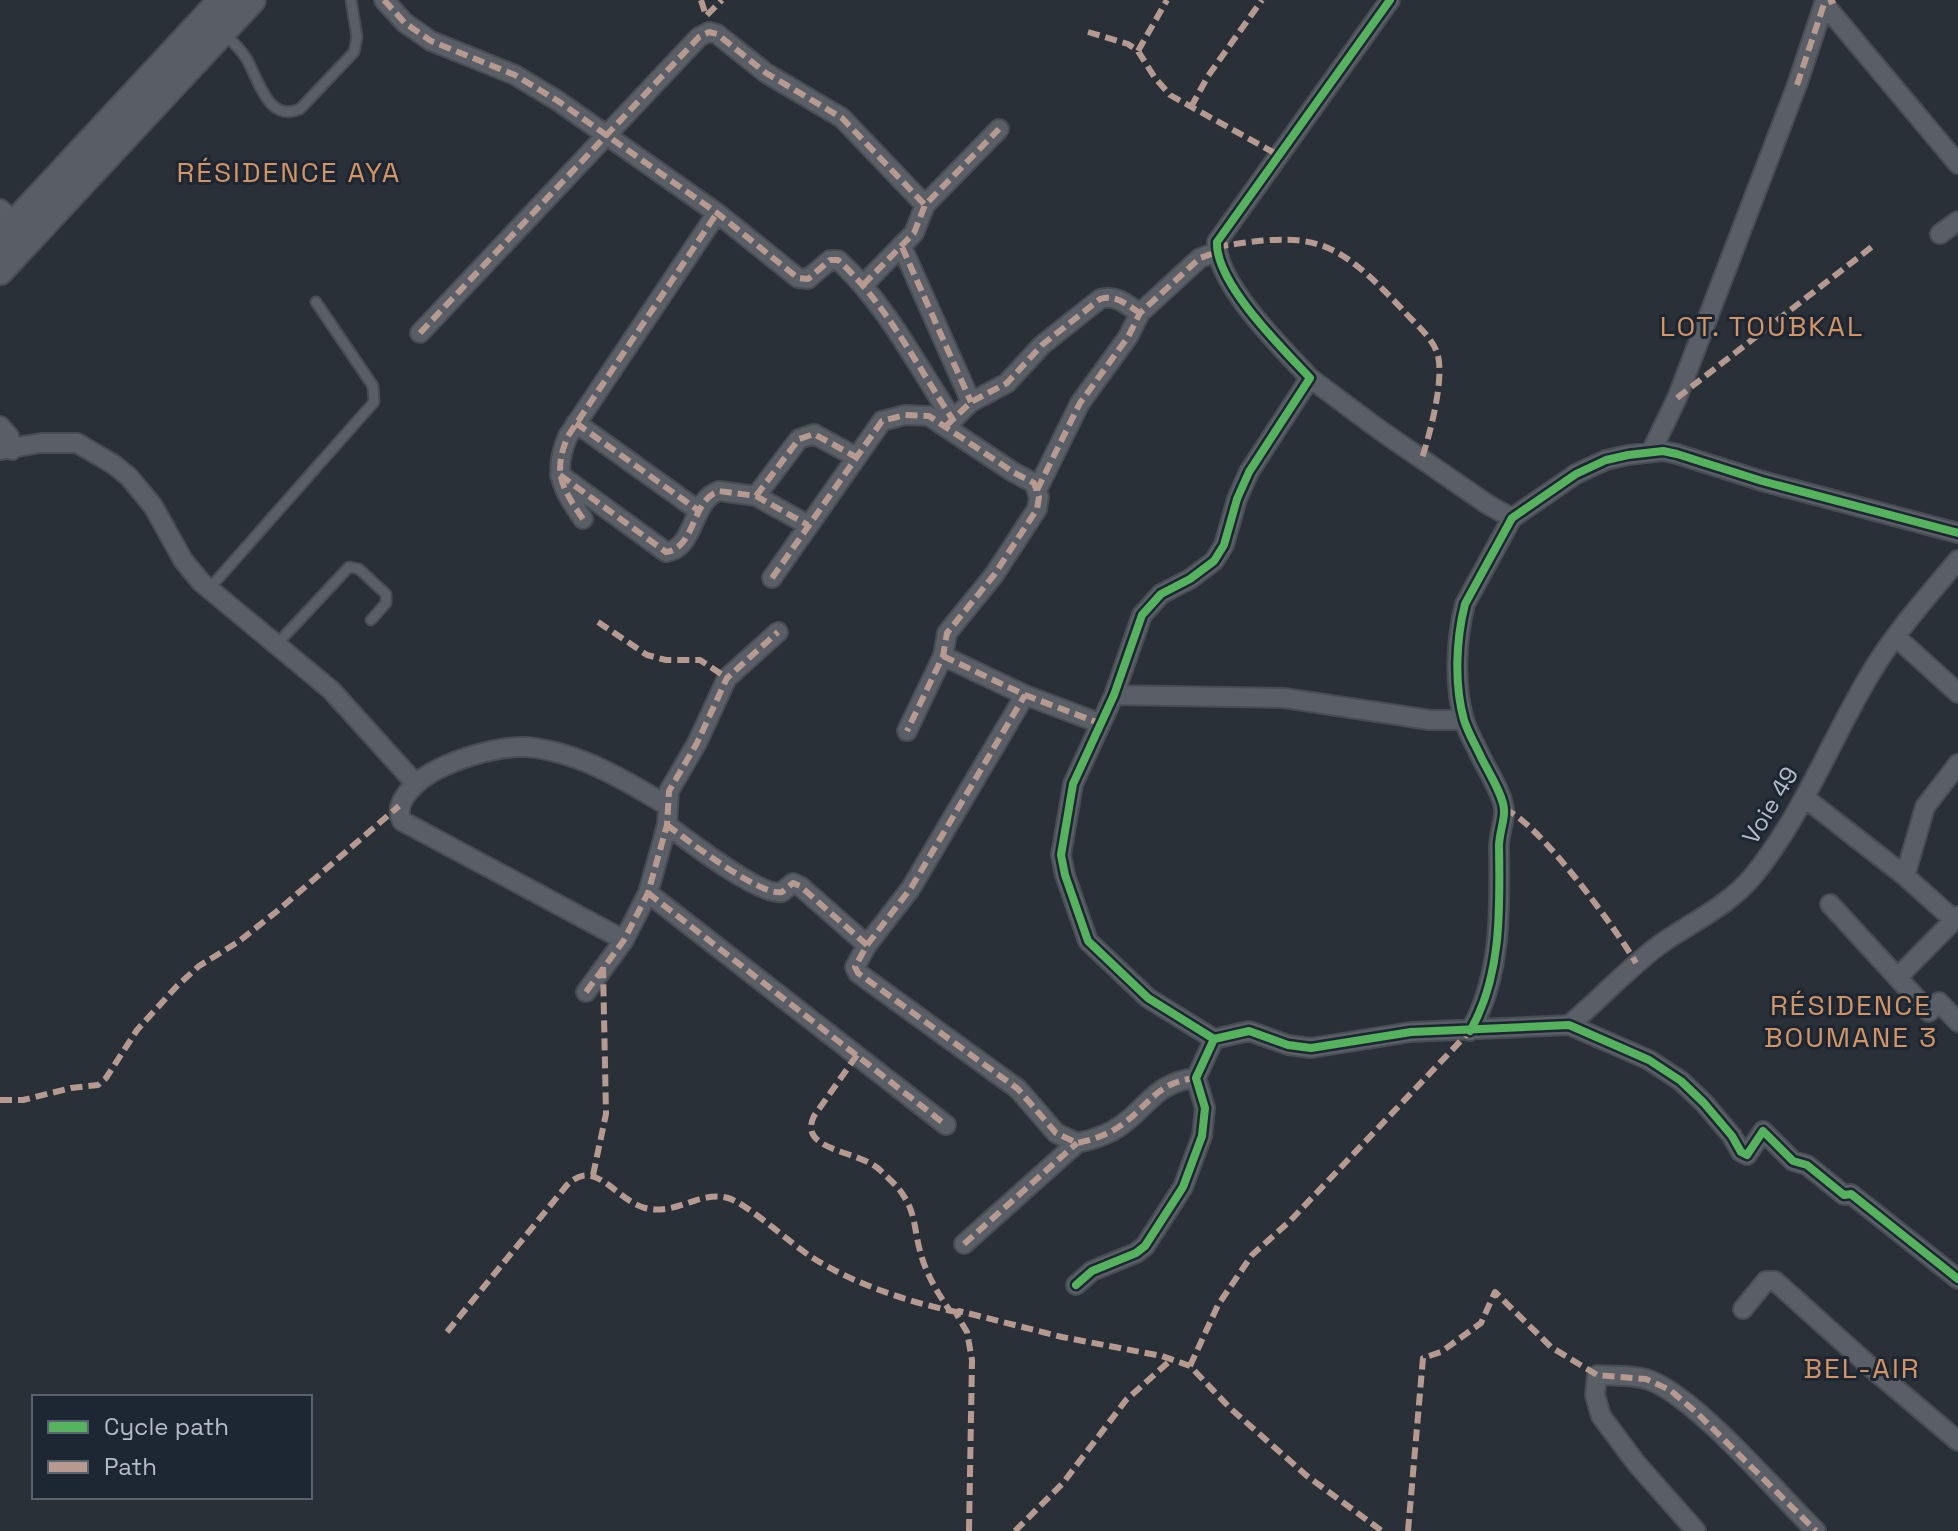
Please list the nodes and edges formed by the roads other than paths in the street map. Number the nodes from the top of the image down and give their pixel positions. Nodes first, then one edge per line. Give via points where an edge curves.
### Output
1 (222, 0) edge
2 (252, 0) edge
3 (351, 0) edge
4 (384, 0) edge
5 (1390, 0) edge
6 (1829, 2) edge
7 (221, 31) junction
8 (999, 129) dead end
9 (607, 136) junction
10 (1958, 164) edge
11 (925, 205) junction
12 (717, 213) junction
13 (1958, 221) edge
14 (5, 224) edge
15 (1940, 234) dead end
16 (902, 247) junction
17 (1217, 252) junction
18 (0, 271) edge
19 (863, 285) junction
20 (316, 302) dead end
21 (1140, 313) junction
22 (420, 333) dead end
23 (1310, 378) junction
24 (971, 402) junction
25 (576, 423) junction
26 (950, 423) junction
27 (0, 426) edge
28 (6, 450) edge
29 (1651, 452) junction
30 (856, 457) junction
31 (560, 475) junction
32 (1037, 490) junction
33 (756, 496) junction
34 (699, 511) junction
35 (1512, 518) junction
36 (583, 519) dead end
37 (808, 525) junction
38 (1958, 533) edge
39 (1958, 560) edge
40 (772, 578) dead end
41 (209, 589) junction
42 (371, 620) dead end
43 (778, 632) dead end
44 (1896, 637) junction
45 (277, 644) junction
46 (943, 656) junction
47 (1958, 693) edge
48 (1025, 695) junction
49 (1114, 695) junction
50 (1464, 720) junction
51 (1099, 723) junction
52 (907, 731) dead end
53 (1958, 764) edge
54 (416, 784) junction
55 (1805, 798) junction
56 (668, 806) junction
57 (667, 825) junction
58 (1905, 876) junction
59 (648, 893) junction
60 (1830, 904) dead end
61 (1956, 918) edge
62 (624, 940) junction
63 (867, 945) junction
64 (1898, 977) junction
65 (586, 992) dead end
66 (1958, 1022) edge
67 (1569, 1025) junction
68 (1470, 1031) junction
69 (1214, 1039) junction
70 (1196, 1078) junction
71 (946, 1125) dead end
72 (1077, 1143) junction
73 (964, 1244) dead end
74 (1958, 1279) edge
75 (1076, 1285) dead end
76 (1743, 1309) dead end
77 (1958, 1441) edge
78 (1696, 1531) edge
79 (1816, 1531) edge

1 - 14 main road
2 - 7 main road
3 - 7 lane via 354,52 293,111 280,111 269,103 247,59
4 - 9 street via 431,41 515,75
5 - 17 street via 1218,239
6 - 10 street
6 - 29 street via 1677,398
7 - 18 main road
8 - 11 street
9 - 11 street via 699,37 713,33 766,73 842,118
9 - 12 street
9 - 22 street
11 - 16 street
12 - 19 street via 798,278 811,278 836,259
12 - 25 street
13 - 15 street
16 - 19 street
16 - 24 street
17 - 21 street via 1200,258
17 - 23 street via 1241,301
19 - 26 street
20 - 41 lane via 373,386 374,402
21 - 24 street via 1117,299 1100,299 1042,345 1007,383
21 - 32 street via 1080,403
23 - 35 street
23 - 49 street via 1249,472 1214,561 1161,594 1142,615
24 - 26 street
25 - 31 street via 563,448
25 - 34 street
26 - 30 street via 905,415 882,421
26 - 32 street
27 - 28 street via 9,436
28 - 41 street via 77,443 113,464 143,492 183,560
29 - 35 street via 1606,460 1576,474
29 - 38 street via 1677,454
30 - 33 street via 808,434
30 - 37 street
31 - 34 street via 666,552 680,546
31 - 36 street
32 - 46 street via 1037,509 947,633
33 - 34 street via 714,492
33 - 37 street
35 - 50 street via 1470,592 1461,620
37 - 40 street
39 - 44 street, Voie 49
41 - 45 street
42 - 45 lane via 386,603 386,594 359,569 349,567
43 - 56 street via 727,678 669,791
44 - 47 street
44 - 55 street, Voie 49 via 1871,673
45 - 54 street via 331,690
46 - 48 street
46 - 52 street
48 - 51 street
48 - 63 street via 911,888
49 - 50 street via 1284,698 1420,719
49 - 51 street
50 - 68 street via 1504,809 1501,905 1492,969 1482,1010
51 - 69 street via 1073,784 1061,855 1088,941 1148,998
53 - 58 street via 1925,807
54 - 56 street via 458,760 525,747 590,764
54 - 62 street via 399,806 402,821
55 - 58 street
55 - 67 street, Voie 49 via 1740,891 1636,963
56 - 57 street
57 - 59 street
57 - 63 street via 769,892 780,893 796,884
58 - 61 street
59 - 62 street
59 - 71 street
60 - 64 street
61 - 64 street
62 - 65 street
63 - 72 street via 855,967 858,973 1018,1089 1056,1133
64 - 66 street via 1929,1012 1939,1002
67 - 68 street
67 - 74 street via 1649,1060 1681,1081 1741,1152 1747,1155 1763,1131 1793,1161 1807,1165 1844,1195 1851,1194
68 - 69 street via 1411,1032 1311,1048 1249,1031
69 - 70 street
70 - 72 street via 1167,1086 1124,1123
70 - 75 street via 1205,1108 1202,1136 1183,1187 1145,1246 1092,1271
72 - 73 street
76 - 77 street via 1766,1281 1775,1281
78 - 79 street via 1601,1416 1597,1375 1646,1379 1670,1390

